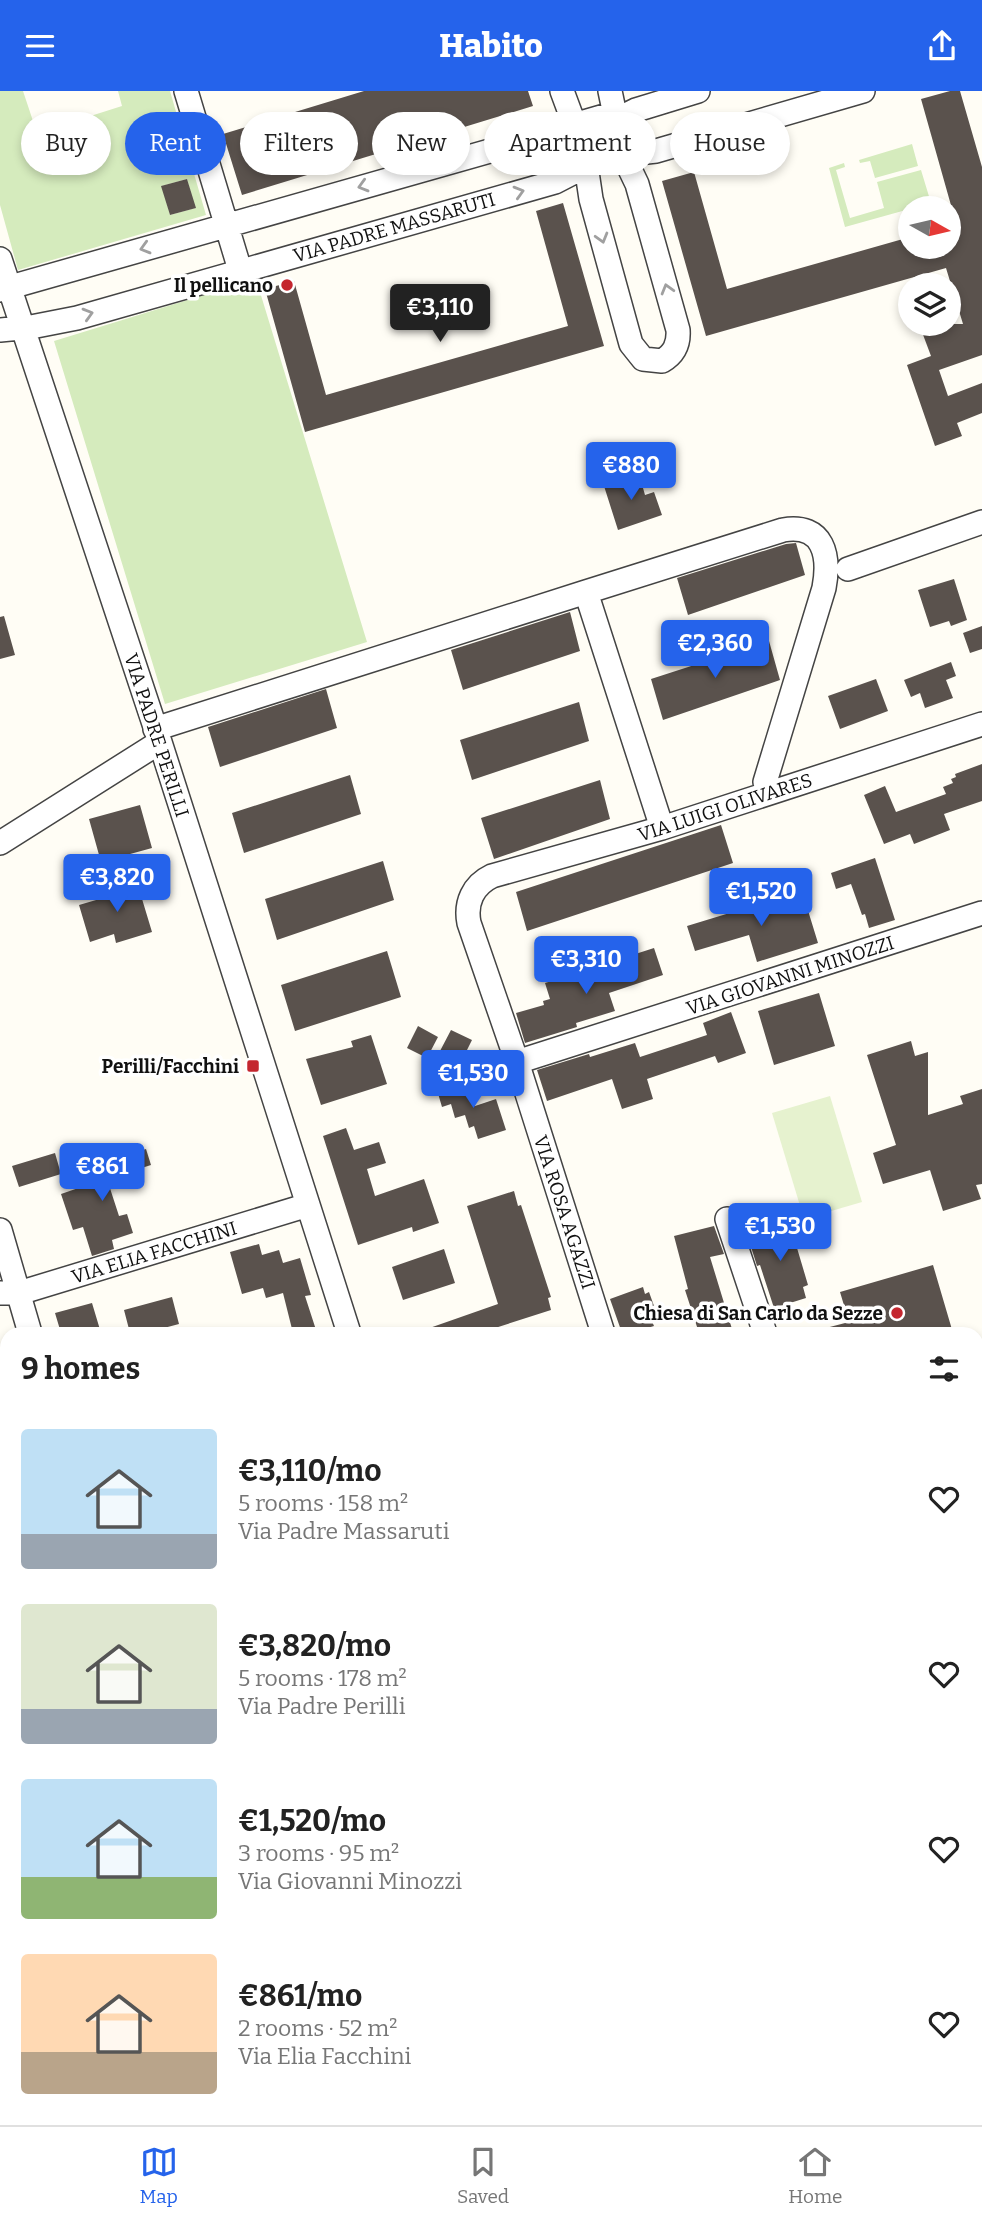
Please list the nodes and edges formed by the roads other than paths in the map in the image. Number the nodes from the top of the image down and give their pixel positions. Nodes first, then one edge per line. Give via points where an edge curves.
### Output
1 (186, 91) edge
2 (562, 91) edge
3 (610, 91) edge
4 (698, 91) edge
5 (863, 91) edge
6 (569, 112) edge
7 (615, 112) edge
8 (631, 112) edge
9 (484, 152) edge
10 (656, 152) edge
11 (575, 175) edge
12 (588, 175) edge
13 (632, 175) edge
14 (226, 225) junction
15 (0, 258) edge
16 (240, 270) junction
17 (4, 289) edge
18 (11, 329) edge
19 (982, 522) edge
20 (848, 569) dead end
21 (586, 592) junction
22 (982, 724) edge
23 (158, 736) junction
24 (765, 782) dead end
25 (662, 828) junction
26 (0, 843) edge
27 (473, 892) joint
28 (982, 913) edge
29 (517, 1062) junction
30 (308, 1205) junction
31 (727, 1219) dead end
32 (0, 1230) edge
33 (9, 1293) edge
34 (27, 1327) edge
35 (347, 1327) edge
36 (601, 1327) edge
37 (763, 1327) edge

1 - 14 street
2 - 6 street
3 - 7 street
4 - 8 street
5 - 10 street, VIA PADRE MASSARUTI
9 -> 14 street
16 -> 11 street, VIA PADRE MASSARUTI
12 -> 13 street via 591,199 634,349 643,359 662,361 674,351 678,330
14 - 16 street
14 -> 17 street
15 - 17 street, VIA PADRE PERILLI
18 -> 16 street, VIA PADRE MASSARUTI via 77,318
17 - 18 street, VIA PADRE PERILLI
18 - 23 street, VIA PADRE PERILLI
19 - 20 street
21 - 23 street
21 - 24 street via 783,530 814,535 826,560 824,588
21 - 25 street
22 - 25 street, VIA LUIGI OLIVARES
23 - 26 street
23 - 30 street, VIA PADRE PERILLI
25 - 27 street, VIA LUIGI OLIVARES via 492,876
27 - 29 street, VIA ROSA AGAZZI via 467,907 468,923
28 - 29 street, VIA GIOVANNI MINOZZI
29 - 36 street, VIA ROSA AGAZZI
30 - 33 street, VIA ELIA FACCHINI
30 - 35 street, VIA PADRE PERILLI
31 - 37 street
32 - 33 street
33 - 34 street

